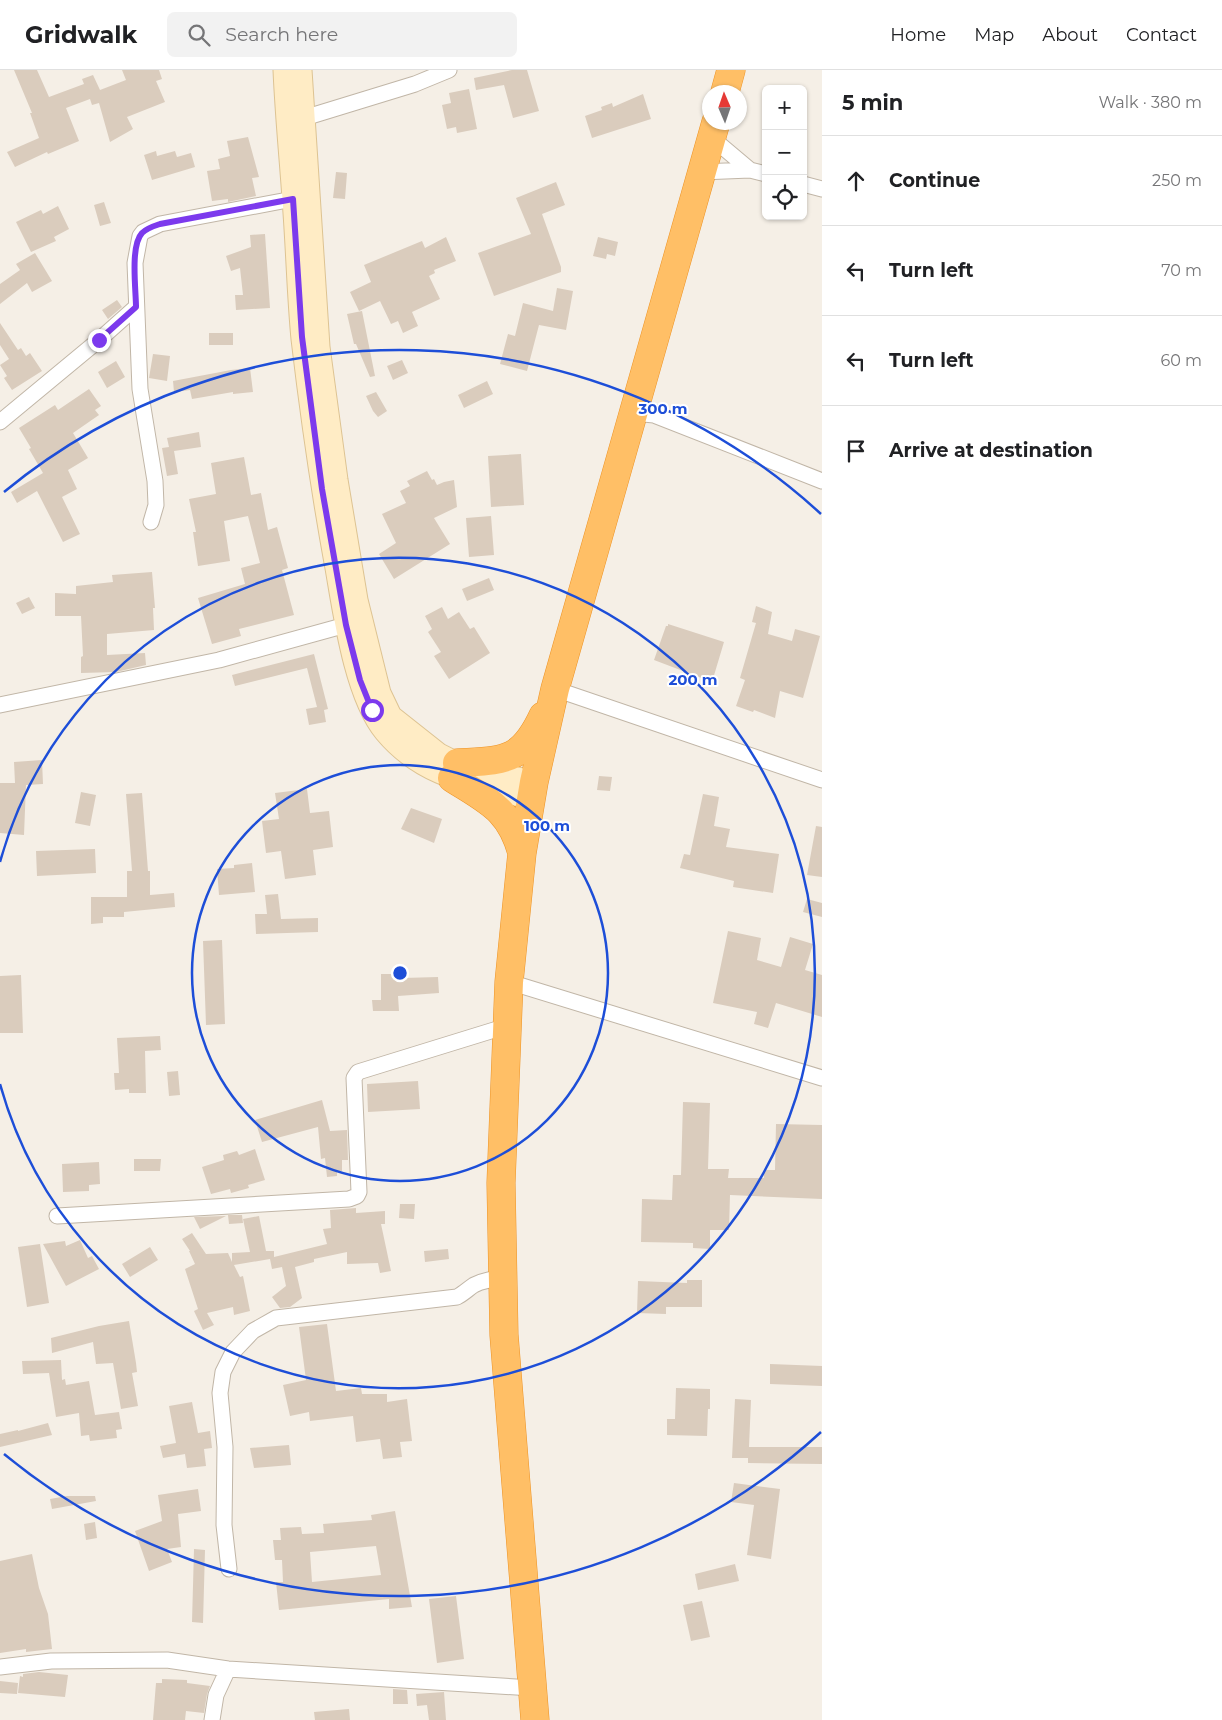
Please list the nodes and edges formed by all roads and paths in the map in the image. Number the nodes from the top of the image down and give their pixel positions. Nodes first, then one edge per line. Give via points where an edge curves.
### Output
1 (284, 70) edge
2 (300, 70) edge
3 (449, 70) edge
4 (731, 70) edge
5 (727, 85) edge
6 (304, 118) junction
7 (714, 130) edge
8 (750, 170) junction
9 (702, 172) junction
10 (762, 173) edge
11 (807, 185) edge
12 (822, 189) edge
13 (293, 199) junction
14 (136, 307) junction
15 (633, 413) junction
16 (0, 422) edge
17 (822, 481) edge
18 (151, 522) dead end
19 (346, 625) junction
20 (555, 689) junction
21 (0, 705) edge
22 (454, 771) junction
23 (822, 780) edge
24 (532, 791) junction
25 (522, 853) junction
26 (509, 982) junction
27 (507, 1026) junction
28 (822, 1078) edge
29 (57, 1216) dead end
30 (503, 1278) junction
31 (229, 1569) dead end
32 (0, 1667) edge
33 (228, 1669) junction
34 (532, 1688) junction
35 (212, 1720) edge
36 (535, 1720) edge

1 - 13 main road
2 - 6 main road
3 - 6 street via 415,84
4 - 5 highway
6 - 22 main road via 319,347 356,600 380,693 391,716 439,754
7 - 8 street
7 - 9 highway
8 - 9 street
8 - 10 street
9 - 15 highway
11 - 12 street
13 - 14 street via 160,224 143,232 138,240 136,257
13 - 19 main road via 302,337 322,489
14 - 16 street
14 - 18 street via 140,388 155,481 156,505
15 - 17 street via 654,415
15 - 20 highway
19 - 21 street via 219,660
19 - 22 main road via 360,680 384,730 403,751 424,766
20 - 22 highway via 536,730 519,752
20 - 23 street
20 - 24 highway
22 - 24 main road
22 - 25 highway via 504,815
24 - 25 highway
25 - 26 highway
26 - 27 highway
26 - 28 street
27 - 29 street via 358,1072 354,1078 359,1192 354,1198
27 - 30 highway via 501,1183
30 - 31 street via 488,1279 456,1297 276,1318 253,1331 233,1352 223,1372 220,1392 225,1447 224,1525
30 - 34 highway via 504,1335
32 - 33 street via 51,1661 166,1660
33 - 34 street
33 - 35 street via 216,1695
34 - 36 highway

